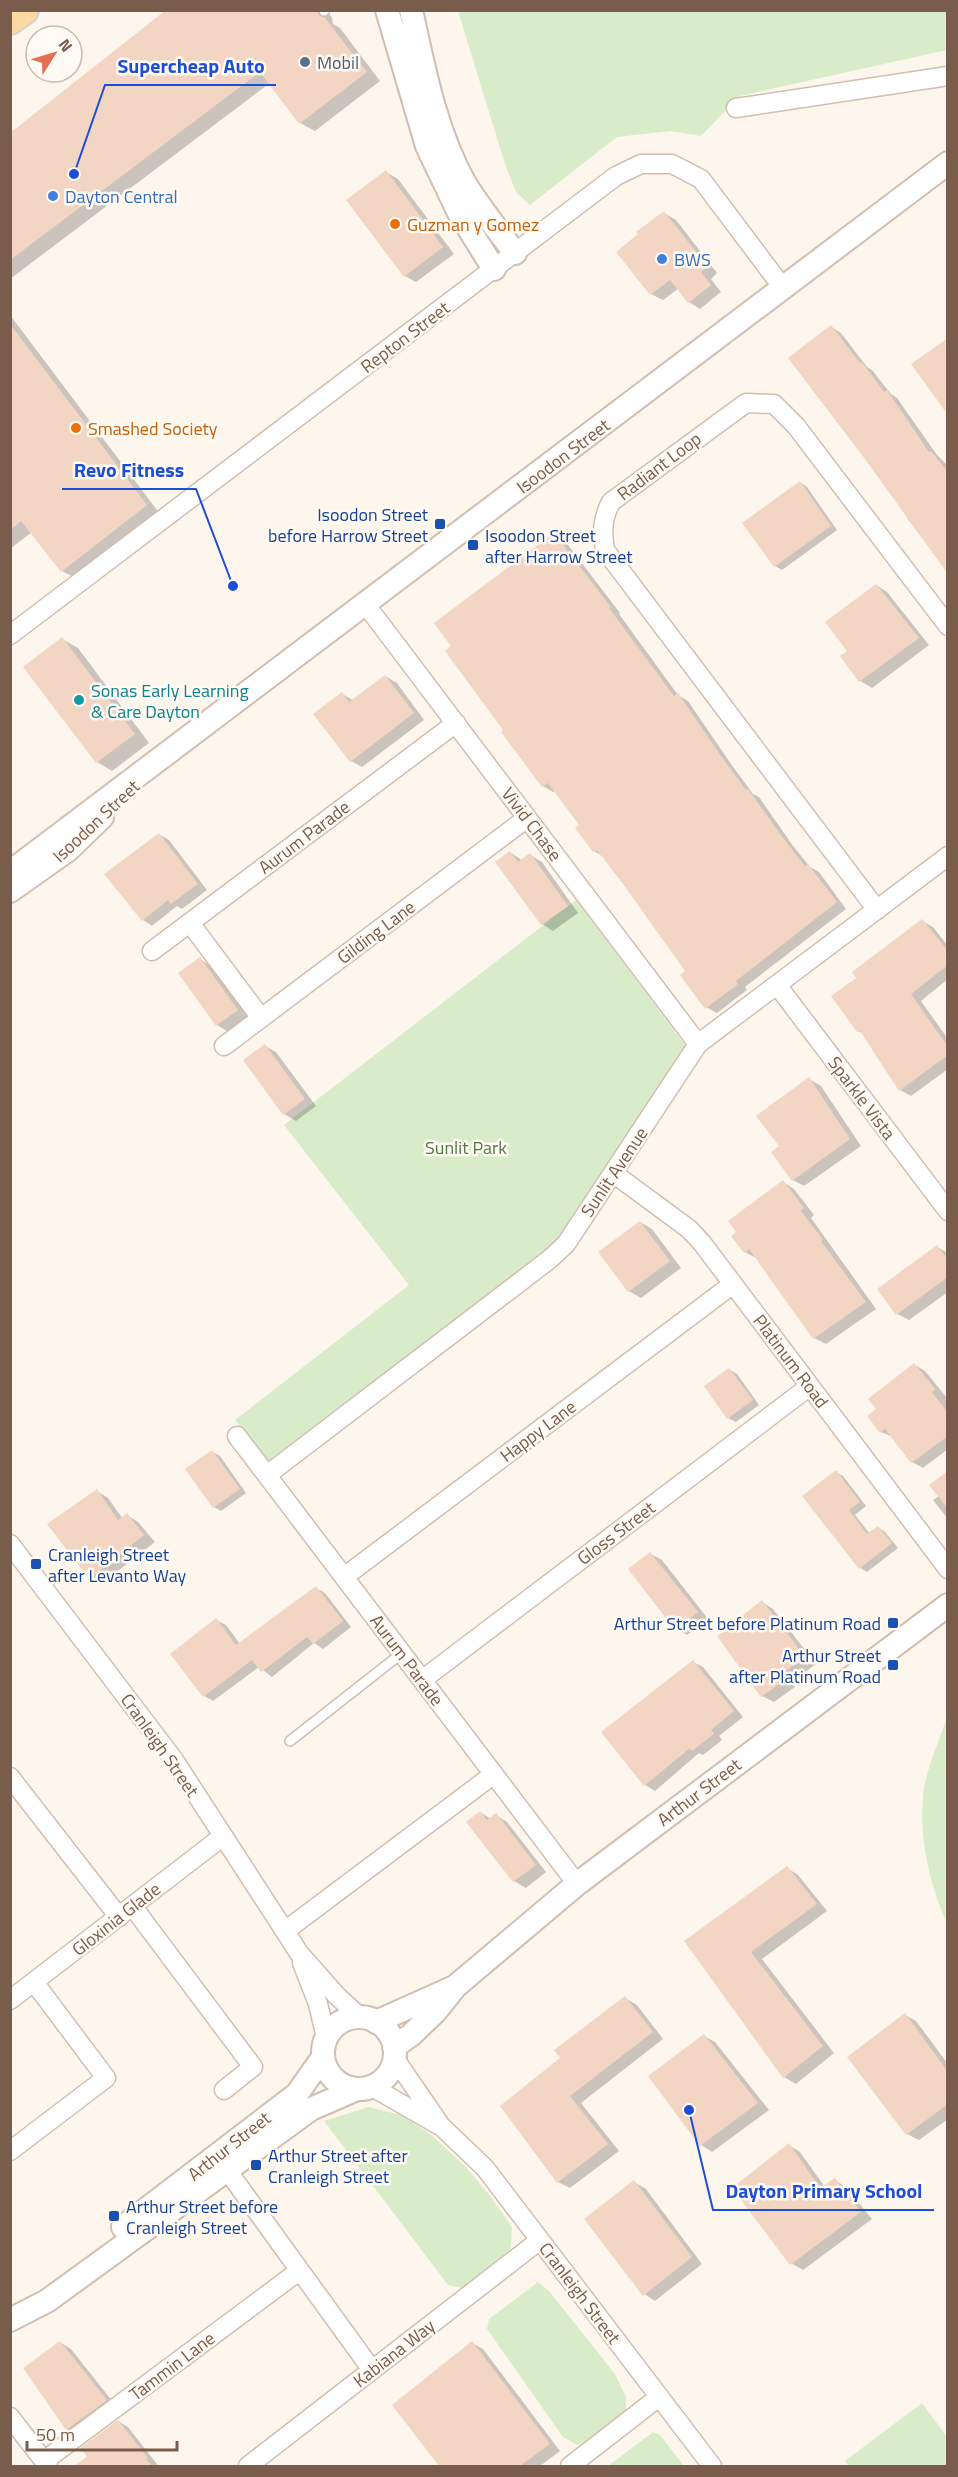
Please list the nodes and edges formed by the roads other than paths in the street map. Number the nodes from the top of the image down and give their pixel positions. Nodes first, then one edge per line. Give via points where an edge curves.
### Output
1 (24, 10) edge
2 (387, 10) edge
3 (411, 10) edge
4 (10, 20) edge
5 (948, 76) edge
6 (736, 108) dead end
7 (948, 163) edge
8 (515, 253) junction
9 (494, 269) junction
10 (783, 288) junction
11 (366, 605) junction
12 (948, 626) edge
13 (10, 634) edge
14 (456, 723) junction
15 (176, 745) junction
16 (527, 818) junction
17 (948, 856) edge
18 (10, 872) edge
19 (10, 891) edge
20 (877, 910) junction
21 (190, 923) junction
22 (152, 951) dead end
23 (777, 985) junction
24 (261, 1018) junction
25 (698, 1044) junction
26 (224, 1046) dead end
27 (613, 1173) junction
28 (948, 1211) edge
29 (733, 1284) junction
30 (810, 1386) junction
31 (237, 1436) dead end
32 (267, 1475) junction
33 (10, 1544) edge
34 (948, 1569) edge
35 (344, 1577) junction
36 (948, 1605) edge
37 (402, 1653) junction
38 (422, 1680) junction
39 (290, 1741) dead end
40 (494, 1774) junction
41 (10, 1777) edge
42 (222, 1837) junction
43 (577, 1884) junction
44 (126, 1912) junction
45 (285, 1931) junction
46 (299, 1953) junction
47 (34, 1982) junction
48 (456, 1986) junction
49 (10, 2000) edge
50 (369, 2020) junction
51 (325, 2048) junction
52 (394, 2053) junction
53 (365, 2088) junction
54 (224, 2090) dead end
55 (442, 2127) junction
56 (10, 2151) edge
57 (226, 2170) junction
58 (540, 2240) junction
59 (299, 2271) junction
60 (10, 2314) edge
61 (10, 2320) edge
62 (372, 2370) junction
63 (659, 2397) junction
64 (10, 2417) edge
65 (46, 2464) edge
66 (248, 2466) edge
67 (570, 2466) edge
68 (712, 2466) edge

1 - 4 main road
2 - 9 street via 427,146 459,213
3 - 8 street via 444,138 478,204
5 - 6 street
7 - 10 street, Isoodon Street
8 - 9 street, Repton Street
8 - 10 street, Repton Street via 616,176 641,164 672,164 701,179
9 - 13 street, Repton Street
10 - 11 street, Isoodon Street
11 - 14 street, Vivid Chase
11 - 15 street, Isoodon Street
12 - 20 street, Radiant Loop via 796,426 774,404 746,403 610,502 604,514 605,550
14 - 16 street, Vivid Chase
14 - 21 street, Aurum Parade
15 - 18 street, Isoodon Street
15 - 19 street, Isoodon Street via 68,850
16 - 24 street, Gilding Lane
16 - 25 street, Vivid Chase
17 - 20 street, Sunlit Avenue
20 - 23 street, Sunlit Avenue
21 - 22 street, Aurum Parade
21 - 24 street
23 - 25 street, Sunlit Avenue
23 - 28 street, Sparkle Vista
24 - 26 street, Gilding Lane
25 - 27 street, Sunlit Avenue
27 - 29 street, Platinum Road via 689,1229
27 - 32 street, Sunlit Avenue via 566,1244 550,1259
29 - 30 street, Platinum Road
29 - 35 street, Happy Lane
30 - 34 street, Platinum Road
30 - 38 street, Gloss Street
31 - 32 street, Aurum Parade
32 - 35 street, Aurum Parade
33 - 42 street, Cranleigh Street via 174,1760
35 - 37 street, Aurum Parade
36 - 43 street, Arthur Street
37 - 38 street, Aurum Parade
37 - 39 lane
38 - 40 street, Aurum Parade
40 - 43 street, Aurum Parade
40 - 45 street
41 - 44 street
42 - 44 street, Gloxinia Glade
42 - 45 street, Cranleigh Street
43 - 48 street, Arthur Street
44 - 47 street, Gloxinia Glade
44 - 54 street via 253,2067
45 - 46 street, Cranleigh Street
46 - 50 street, Cranleigh Street via 336,1995
46 - 51 street, Cranleigh Street via 318,2004
47 - 49 street, Gloxinia Glade
47 - 56 street via 106,2078
48 - 50 street, Arthur Street
48 - 52 street, Arthur Street
50 - 51 street via 341,2022
50 - 52 street via 388,2032
51 - 53 street via 327,2069 334,2079 345,2086
51 - 60 street, Arthur Street via 297,2094
52 - 53 street via 385,2079
52 - 55 street, Cranleigh Street
53 - 55 street, Cranleigh Street
53 - 57 street, Arthur Street via 311,2109
55 - 58 street, Cranleigh Street via 486,2168
57 - 59 street
57 - 61 street, Arthur Street via 47,2301
58 - 62 street, Kabiana Way
58 - 63 street, Cranleigh Street
59 - 62 street
59 - 65 street, Tammin Lane
62 - 66 street, Kabiana Way
63 - 67 street
63 - 68 street, Cranleigh Street
64 - 65 street

